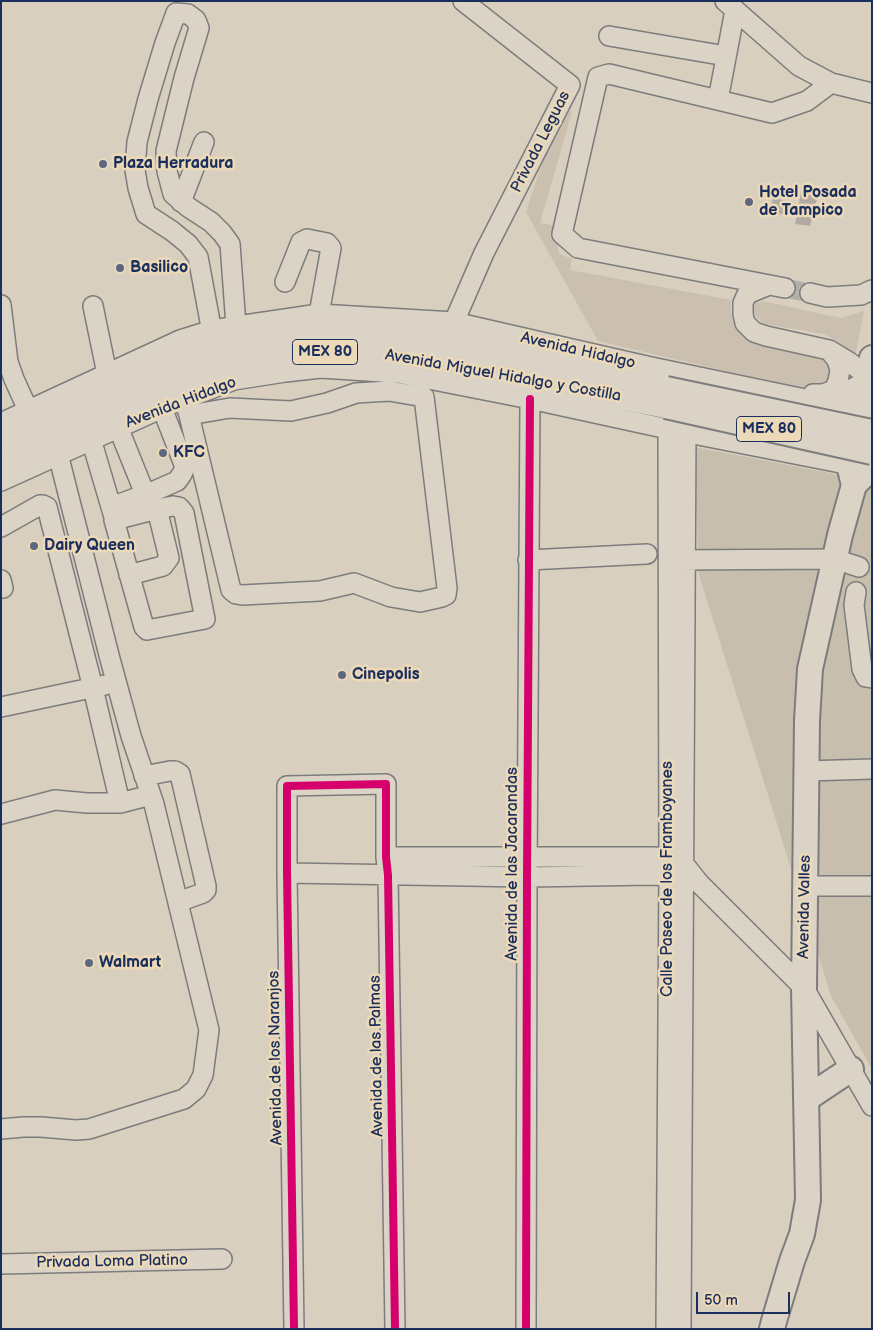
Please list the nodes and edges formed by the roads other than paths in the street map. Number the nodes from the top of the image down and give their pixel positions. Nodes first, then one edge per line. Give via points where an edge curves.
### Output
1 (463, 1) edge
2 (730, 6) edge
3 (609, 36) dead end
4 (726, 56) junction
5 (831, 83) junction
6 (872, 92) edge
7 (718, 100) junction
8 (204, 142) dead end
9 (182, 202) junction
10 (286, 282) dead end
11 (872, 290) edge
12 (810, 293) tunnel mouth
13 (234, 301) junction
14 (1, 305) edge
15 (207, 305) junction
16 (92, 306) dead end
17 (319, 314) junction
18 (454, 322) junction
19 (236, 326) junction
20 (214, 339) junction
21 (829, 350) junction
22 (232, 373) junction
23 (869, 373) edge
24 (107, 374) junction
25 (424, 378) junction
26 (786, 395) junction
27 (424, 397) junction
28 (530, 399) junction
29 (186, 407) junction
30 (162, 408) junction
31 (849, 408) edge
32 (28, 410) junction
33 (671, 414) junction
34 (1, 423) edge
35 (118, 427) junction
36 (872, 432) edge
37 (1, 439) edge
38 (91, 439) junction
39 (58, 454) junction
40 (1, 465) edge
41 (860, 472) edge
42 (1, 480) edge
43 (145, 494) junction
44 (157, 508) junction
45 (112, 513) junction
46 (9, 523) edge
47 (647, 554) dead end
48 (835, 559) junction
49 (528, 560) junction
50 (677, 560) junction
51 (865, 566) edge
52 (129, 575) junction
53 (856, 592) junction
54 (825, 599) junction
55 (872, 678) edge
56 (116, 683) junction
57 (93, 688) junction
58 (1, 707) edge
59 (872, 769) edge
60 (806, 771) junction
61 (144, 776) junction
62 (287, 786) joint
63 (151, 795) junction
64 (120, 803) junction
65 (1, 814) edge
66 (386, 857) junction
67 (527, 857) junction
68 (681, 872) junction
69 (287, 873) junction
70 (388, 875) junction
71 (527, 877) junction
72 (805, 886) junction
73 (872, 886) edge
74 (178, 902) junction
75 (804, 988) junction
76 (851, 1069) junction
77 (806, 1099) junction
78 (872, 1106) edge
79 (1, 1129) edge
80 (222, 1259) dead end
81 (1, 1264) edge
82 (294, 1329) edge
83 (396, 1329) edge
84 (526, 1329) edge
85 (666, 1329) edge
86 (681, 1329) edge
87 (772, 1329) edge

1 - 18 street, Privada Leguas via 570,85 484,253
2 - 4 street
2 - 5 street via 799,66
3 - 4 street
4 - 7 street
5 - 6 street
5 - 7 street via 807,101 772,113
7 - 21 street via 608,74 598,77 562,234 578,248 777,287 747,294 742,303 745,323 754,332 766,336
8 - 9 street
9 - 13 street via 210,222 230,244
9 - 15 street via 174,194 167,171 166,151 199,28 196,20 188,14 176,13 148,99 137,142 135,170 146,214 188,244 198,257
10 - 17 street via 301,242 307,239 327,243 331,248
11 - 12 street via 861,295 827,297
13 - 15 street
13 - 19 street
14 - 32 street via 8,362
15 - 20 street
16 - 24 street
17 - 18 street, Avenida Hidalgo
17 - 19 street, Avenida Hidalgo
18 - 26 street, Avenida Hidalgo
19 - 20 street, Avenida Hidalgo
20 - 24 street, Avenida Hidalgo via 180,340
20 - 33 main road, Avenida Miguel Hidalgo y Costilla / MEX 80 via 236,341 325,330 449,342
20 - 37 main road, Avenida Miguel Hidalgo y Costilla / MEX 80
21 - 23 street
21 - 26 street via 840,370 834,390 823,394
22 - 25 street, Avenida Hidalgo via 321,368
22 - 29 street, Avenida Hidalgo
22 - 33 main road, Avenida Miguel Hidalgo y Costilla / MEX 80 via 318,352 397,354
22 - 40 main road, Avenida Miguel Hidalgo y Costilla / MEX 80 via 188,379
23 - 31 main road, Avenida Valles
24 - 32 street, Avenida Hidalgo
25 - 27 street
25 - 28 street, Avenida Hidalgo
26 - 31 street, Avenida Hidalgo
27 - 29 street via 389,391 356,393 292,410
27 - 29 street via 447,588 442,598 420,602 391,597 354,583 320,591 242,595 231,590
28 - 33 street, Avenida Hidalgo
28 - 49 street, Avenida de las Jacarandas
29 - 30 street, Avenida Hidalgo
30 - 35 street, Avenida Hidalgo
30 - 43 street via 185,467 177,481
31 - 41 main road, Avenida Valles
32 - 34 street, Avenida Hidalgo
33 - 36 main road, Avenida Miguel Hidalgo y Costilla / MEX 80, bridge
33 - 41 main road, Avenida Miguel Hidalgo y Costilla / MEX 80, bridge
33 - 41 street, Avenida Hidalgo
33 - 50 street, Calle Paseo de los Framboyanes via 677,483
35 - 38 street, Avenida Hidalgo
35 - 43 street
38 - 39 street, Avenida Hidalgo
38 - 45 street
39 - 42 street, Avenida Hidalgo
39 - 56 street
41 - 48 main road, Avenida Valles
43 - 45 street
44 - 45 street
44 - 52 street via 169,558 163,566
44 - 52 street via 174,506 184,513 205,619 148,630 144,628
45 - 52 street
46 - 57 street via 40,505 47,508
47 - 49 street
48 - 50 street
48 - 51 street
48 - 54 main road, Avenida Valles
49 - 67 street, Avenida de las Jacarandas
50 - 68 street, Calle Paseo de los Framboyanes
51 - 53 street
53 - 54 street
53 - 55 street via 854,605 862,669 866,677
54 - 60 main road, Avenida Valles via 810,669
56 - 57 street
56 - 61 street
57 - 58 street
57 - 64 street
59 - 60 street
60 - 72 main road, Avenida Valles
61 - 63 street
61 - 74 street via 170,770 180,774 206,890
62 - 66 street, Avenida de las Palmas via 386,784
62 - 69 street, Avenida de los Naranjos
63 - 64 street
63 - 74 street
64 - 65 street via 54,800
66 - 67 street
66 - 70 street, Avenida de las Palmas
67 - 68 street via 652,857
67 - 71 street, Avenida de las Jacarandas
68 - 71 street
68 - 75 street
68 - 85 street, Calle Paseo de los Framboyanes
68 - 86 street, Calle Paseo de los Framboyanes
69 - 70 street
69 - 82 street, Avenida de los Naranjos
70 - 71 street
70 - 83 street, Avenida de las Palmas
71 - 84 street, Avenida de las Jacarandas
72 - 73 street
72 - 75 main road, Avenida Valles
74 - 79 street via 210,1030 203,1076 196,1089 184,1099 89,1129
75 - 76 street
75 - 77 main road, Avenida Valles
76 - 77 main road
76 - 78 street
77 - 87 main road, Avenida Valles via 808,1200 802,1234
80 - 81 street, Privada Loma Platino

